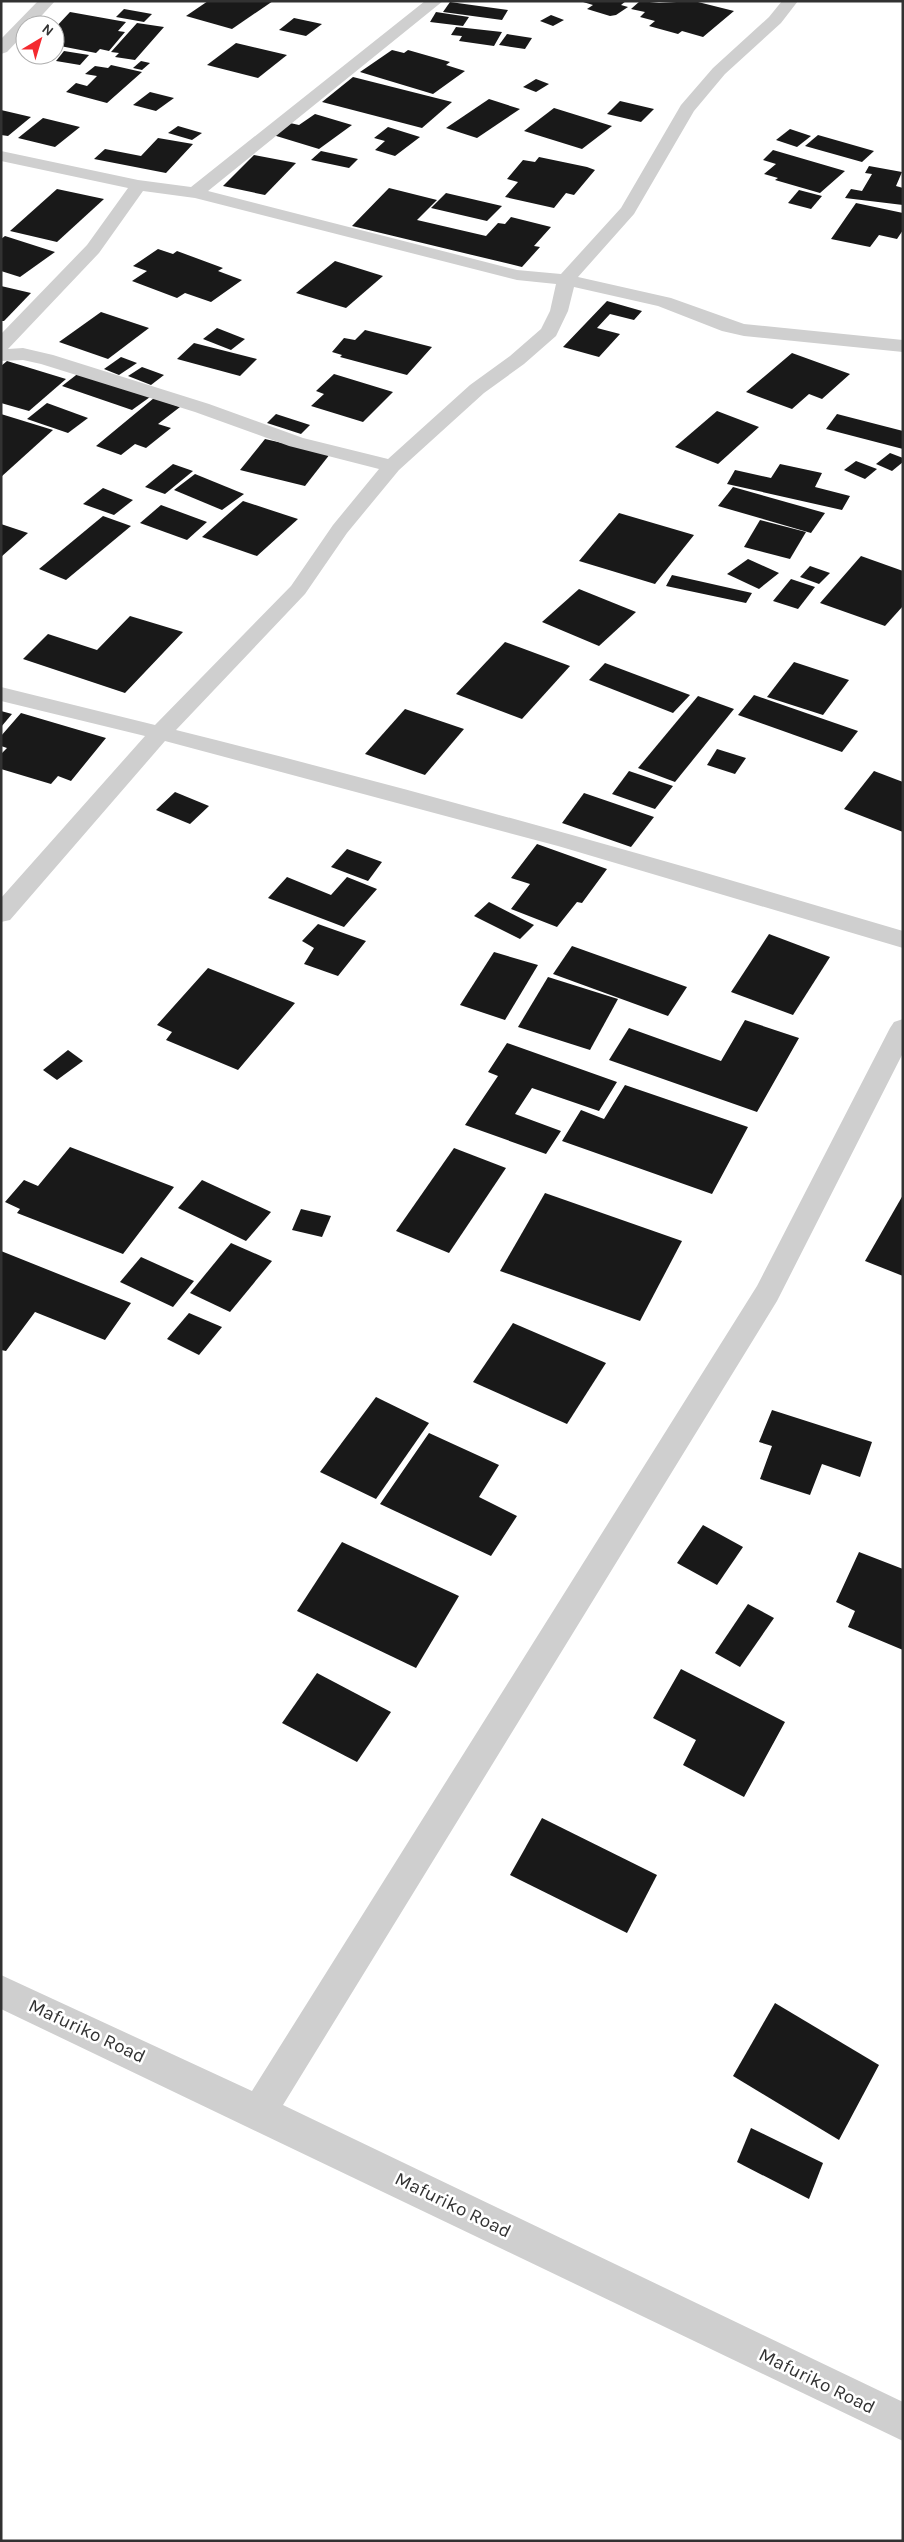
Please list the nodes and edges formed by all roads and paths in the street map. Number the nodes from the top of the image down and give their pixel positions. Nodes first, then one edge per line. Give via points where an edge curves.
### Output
1 (47, 1) edge
2 (436, 1) edge
3 (790, 1) edge
4 (1, 49) edge
5 (1, 156) edge
6 (138, 185) junction
7 (195, 193) junction
8 (566, 280) junction
9 (1, 345) edge
10 (903, 346) edge
11 (1, 355) edge
12 (392, 466) junction
13 (1, 694) edge
14 (161, 732) junction
15 (1, 914) edge
16 (903, 940) edge
17 (903, 1028) edge
18 (1, 1991) edge
19 (259, 2112) junction
20 (903, 2422) edge

1 - 4 street
2 - 7 street
3 - 8 street via 775,20 719,71 687,109 628,210
5 - 6 street
6 - 7 street
6 - 9 street via 109,229
7 - 8 street via 516,275
8 - 10 street via 664,302 744,330
8 - 12 street via 559,311 549,332 477,390
11 - 12 street via 24,354 46,359 202,408 296,442
12 - 14 street via 340,529 298,590
13 - 14 street
14 - 15 street
14 - 16 street via 706,879
17 - 19 street via 767,1293
18 - 19 street, Mafuriko Road
19 - 20 street, Mafuriko Road

